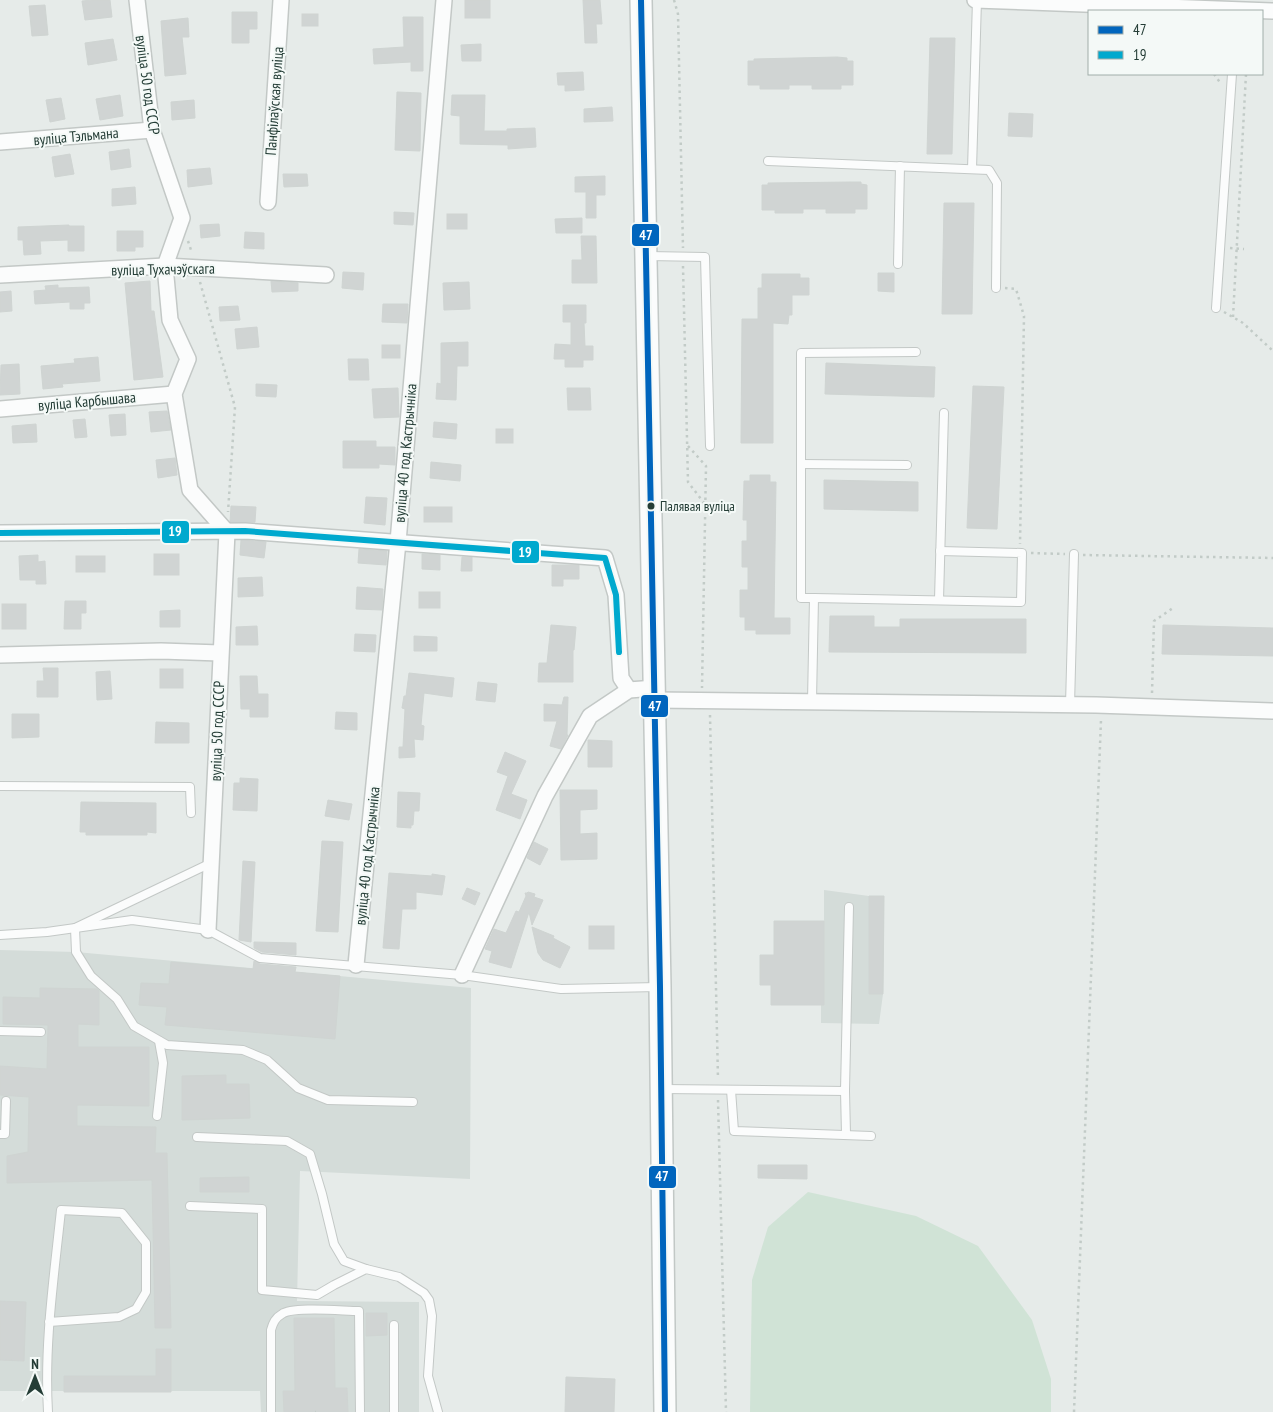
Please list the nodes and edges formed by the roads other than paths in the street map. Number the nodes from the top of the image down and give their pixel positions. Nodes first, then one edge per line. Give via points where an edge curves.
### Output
1 (136, 0) edge
2 (281, 0) edge
3 (444, 0) edge
4 (641, 0) edge
5 (976, 0) edge
6 (1012, 1) edge
7 (1229, 8) edge
8 (1258, 10) edge
9 (1232, 75) edge
10 (152, 130) junction
11 (0, 142) edge
12 (768, 160) dead end
13 (900, 166) junction
14 (972, 169) junction
15 (268, 202) dead end
16 (646, 256) junction
17 (898, 264) dead end
18 (165, 266) junction
19 (0, 275) edge
20 (326, 275) dead end
21 (996, 288) road end
22 (1216, 308) road end
23 (916, 352) dead end
24 (174, 394) junction
25 (0, 409) edge
26 (944, 413) dead end
27 (710, 446) dead end
28 (801, 464) junction
29 (907, 465) dead end
30 (227, 532) junction
31 (0, 533) edge
32 (398, 542) junction
33 (940, 551) junction
34 (1074, 554) road end
35 (814, 598) junction
36 (939, 600) junction
37 (220, 652) junction
38 (0, 655) edge
39 (628, 690) junction
40 (655, 694) junction
41 (812, 701) junction
42 (1070, 705) junction
43 (1273, 711) edge
44 (0, 786) edge
45 (191, 813) dead end
46 (211, 862) junction
47 (849, 908) dead end
48 (75, 928) junction
49 (208, 930) junction
50 (0, 935) edge
51 (356, 965) junction
52 (462, 975) junction
53 (660, 987) junction
54 (0, 1031) edge
55 (40, 1032) dead end
56 (159, 1041) junction
57 (661, 1089) junction
58 (731, 1090) junction
59 (845, 1091) junction
60 (6, 1101) dead end
61 (413, 1102) dead end
62 (157, 1116) dead end
63 (0, 1134) edge
64 (846, 1134) junction
65 (871, 1136) dead end
66 (197, 1137) dead end
67 (190, 1206) dead end
68 (366, 1269) junction
69 (49, 1322) junction
70 (394, 1325) dead end
71 (48, 1412) edge
72 (271, 1412) edge
73 (360, 1412) edge
74 (394, 1412) edge
75 (438, 1412) edge
76 (665, 1412) edge

1 - 10 street, вуліца 50 год СССР
2 - 15 street, Панфілаўская вуліца
3 - 32 street, вуліца 40 год Кастрычніка
4 - 16 street
5 - 6 street
5 - 14 lane
6 - 7 street
7 - 8 street
9 - 22 lane
10 - 11 street, вуліца Тэльмана
10 - 18 street, вуліца 50 год СССР via 182,218
12 - 13 lane
13 - 14 lane
13 - 17 lane
14 - 21 lane via 989,170 997,183
16 - 27 lane via 705,257
16 - 40 street
18 - 19 street, вуліца Тухачэўскага
18 - 20 street, вуліца Тухачэўскага
18 - 24 street via 170,320 188,358
23 - 28 lane via 801,353
24 - 25 street, вуліца Карбышава
24 - 30 street via 190,490
26 - 33 lane
28 - 29 lane
28 - 35 lane via 801,598
30 - 31 street
30 - 32 street
30 - 37 street, вуліца 50 год СССР
32 - 39 street via 605,558 616,595 621,678
32 - 51 street, вуліца 40 год Кастрычніка
33 - 36 lane
33 - 36 lane via 1022,553 1021,602
34 - 42 lane
35 - 36 lane
35 - 41 lane
37 - 38 street
37 - 46 street, вуліца 50 год СССР
39 - 40 street
39 - 52 street via 590,716 545,796
40 - 41 street via 706,701
40 - 53 street
41 - 42 street
42 - 43 street
44 - 45 lane via 190,787
46 - 48 lane
46 - 49 street, вуліца 50 год СССР
47 - 59 lane
48 - 49 lane via 132,920
48 - 50 lane
48 - 56 lane via 76,952 91,976 117,999 134,1026
49 - 51 lane via 260,958
51 - 52 lane
52 - 53 lane via 561,989
53 - 57 street
54 - 55 lane
56 - 61 lane via 167,1045 243,1050 267,1060 298,1088 328,1100
56 - 62 lane via 163,1063
57 - 58 lane
57 - 76 street
58 - 59 lane
58 - 64 lane via 734,1131
59 - 64 lane
60 - 63 lane via 5,1134
64 - 65 lane
66 - 68 lane via 287,1141 310,1154 334,1244 344,1261
67 - 68 lane via 262,1209 262,1290 317,1295
68 - 75 lane via 399,1277 424,1293 429,1300 432,1316 428,1376
69 - 69 lane via 62,1210 122,1213 146,1243 146,1292 136,1309 119,1318
69 - 71 lane
70 - 74 lane
72 - 73 lane via 271,1330 274,1321 283,1313 295,1310 359,1311

